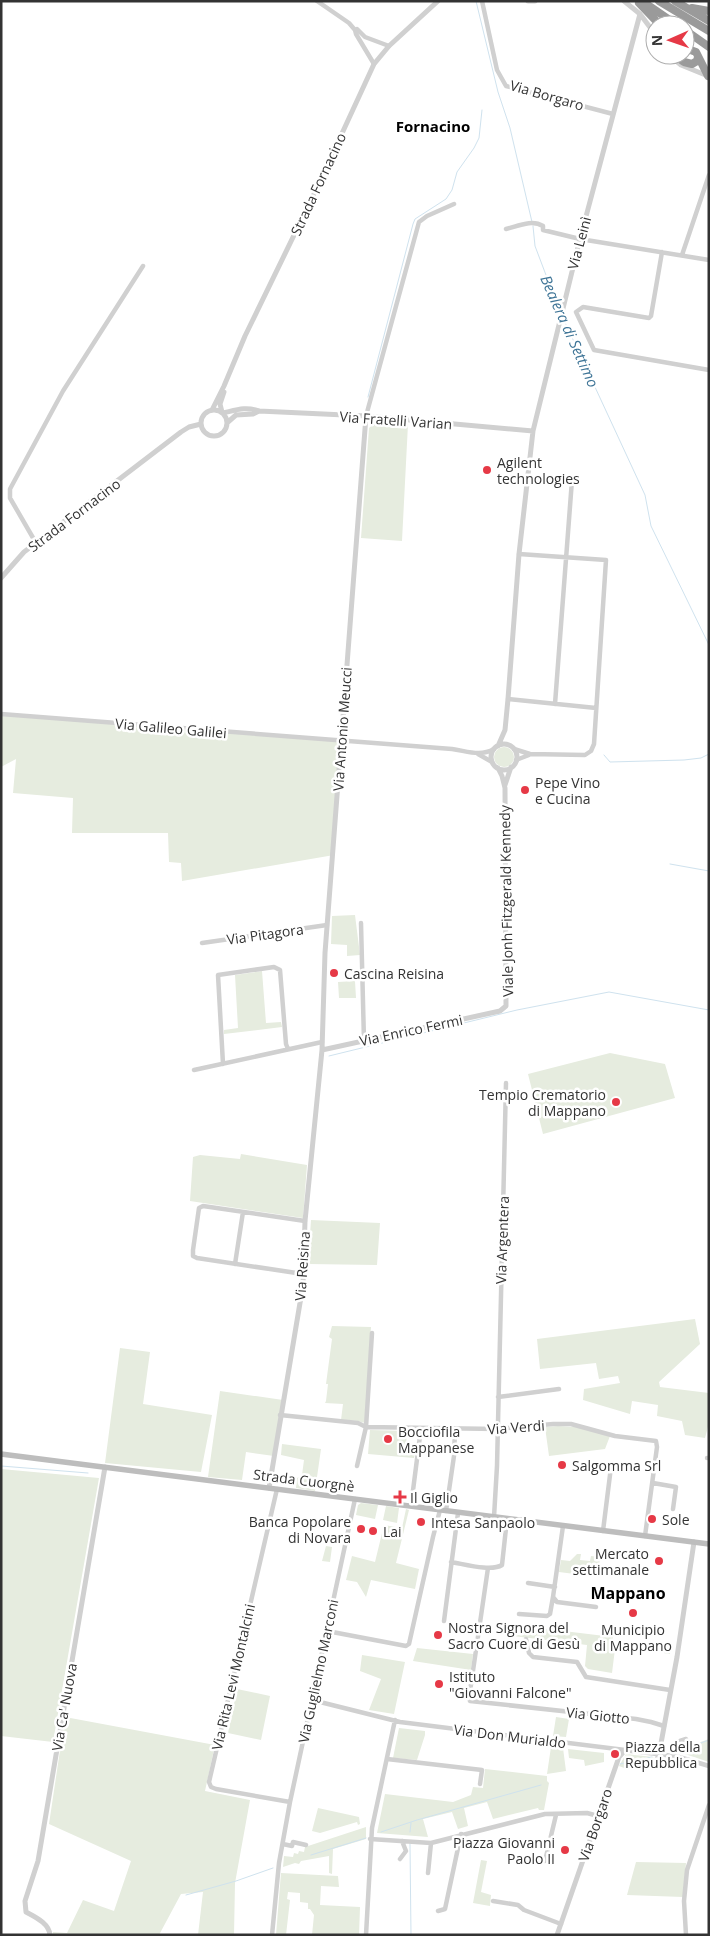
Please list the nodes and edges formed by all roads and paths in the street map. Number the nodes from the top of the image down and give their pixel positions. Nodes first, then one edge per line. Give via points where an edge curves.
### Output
1 (317, 1) edge
2 (438, 1) edge
3 (482, 1) edge
4 (528, 1) edge
5 (535, 1) edge
6 (624, 1) edge
7 (638, 1) edge
8 (642, 1) edge
9 (659, 1) edge
10 (678, 3) edge
11 (709, 11) edge
12 (640, 14) junction
13 (651, 15) edge
14 (662, 15) edge
15 (645, 21) edge
16 (709, 21) edge
17 (709, 29) edge
18 (355, 30) junction
19 (695, 37) edge
20 (389, 46) junction
21 (709, 47) edge
22 (695, 51) edge
23 (698, 57) junction
24 (695, 62) edge
25 (374, 64) junction
26 (680, 65) edge
27 (708, 76) edge
28 (613, 114) junction
29 (709, 175) edge
30 (454, 204) dead end
31 (506, 229) dead end
32 (580, 239) junction
33 (662, 252) junction
34 (682, 256) junction
35 (709, 260) edge
36 (143, 266) dead end
37 (709, 370) edge
38 (224, 386) junction
39 (212, 410) junction
40 (259, 411) junction
41 (223, 413) junction
42 (366, 416) junction
43 (228, 422) junction
44 (201, 424) junction
45 (203, 431) junction
46 (533, 431) junction
47 (175, 438) junction
48 (528, 477) junction
49 (36, 544) junction
50 (519, 554) junction
51 (566, 557) junction
52 (1, 578) edge
53 (508, 699) junction
54 (555, 704) junction
55 (596, 708) junction
56 (1, 714) edge
57 (504, 730) junction
58 (342, 742) junction
59 (496, 747) junction
60 (512, 747) junction
61 (476, 754) junction
62 (530, 754) junction
63 (516, 760) junction
64 (492, 762) junction
65 (511, 767) junction
66 (498, 768) junction
67 (504, 788) junction
68 (361, 923) dead end
69 (327, 925) junction
70 (202, 943) dead end
71 (500, 1011) joint
72 (364, 1041) junction
73 (322, 1042) junction
74 (288, 1049) junction
75 (322, 1050) junction
76 (223, 1064) junction
77 (194, 1070) dead end
78 (506, 1084) dead end
79 (243, 1212) junction
80 (305, 1222) junction
81 (235, 1264) junction
82 (304, 1274) junction
83 (372, 1333) dead end
84 (559, 1389) dead end
85 (498, 1397) junction
86 (280, 1415) junction
87 (366, 1427) junction
88 (421, 1428) junction
89 (455, 1428) junction
90 (497, 1429) junction
91 (1, 1454) edge
92 (357, 1466) dead end
93 (105, 1467) junction
94 (610, 1467) dead end
95 (652, 1483) junction
96 (269, 1488) junction
97 (277, 1489) junction
98 (355, 1499) junction
99 (411, 1506) junction
100 (673, 1509) dead end
101 (443, 1510) junction
102 (458, 1512) junction
103 (494, 1517) junction
104 (507, 1519) junction
105 (563, 1526) junction
106 (603, 1531) junction
107 (645, 1536) junction
108 (694, 1542) junction
109 (709, 1544) edge
110 (451, 1562) junction
111 (488, 1568) junction
112 (528, 1583) dead end
113 (555, 1587) junction
114 (553, 1597) junction
115 (596, 1607) dead end
116 (520, 1614) dead end
117 (444, 1621) dead end
118 (327, 1631) junction
119 (526, 1639) dead end
120 (670, 1690) junction
121 (312, 1700) junction
122 (395, 1720) junction
123 (664, 1726) junction
124 (686, 1738) dead end
125 (625, 1750) junction
126 (659, 1754) junction
127 (675, 1756) junction
128 (387, 1759) junction
129 (649, 1764) dead end
130 (709, 1766) edge
131 (480, 1784) dead end
132 (290, 1802) junction
133 (709, 1805) edge
134 (556, 1815) junction
135 (598, 1816) junction
136 (461, 1834) junction
137 (370, 1839) junction
138 (402, 1841) junction
139 (431, 1843) junction
140 (283, 1844) junction
141 (306, 1845) dead end
142 (400, 1859) dead end
143 (545, 1861) dead end
144 (428, 1873) dead end
145 (492, 1901) dead end
146 (438, 1911) dead end
147 (561, 1924) junction
148 (50, 1935) edge
149 (272, 1935) edge
150 (366, 1935) edge
151 (557, 1935) edge
152 (686, 1935) edge

1 - 18 street via 350,23
2 - 20 street, Strada Fornacino
3 - 28 street, Via Borgaro via 496,70 506,86
4 - 5 street
6 - 12 street
7 - 13 highway
8 - 14 highway
9 - 17 highway
10 - 11 highway
10 - 16 highway
12 - 15 street
12 - 28 street, Via Leinì
18 - 20 street
18 - 25 street
19 - 21 highway
20 - 25 street, Strada Fornacino
22 - 23 highway
23 - 24 highway
23 - 27 highway
25 - 38 street, Strada Fornacino
26 - 27 street
28 - 32 street, Via Leinì
29 - 34 street
30 - 42 street via 419,222
31 - 32 street via 532,223 543,226 543,230
32 - 33 street
32 - 46 street, Via Leinì
33 - 34 street
33 - 37 street via 649,318 583,308 576,312 594,350
34 - 35 street
36 - 49 street via 63,391 10,489 10,498
38 - 39 street, Strada Fornacino
38 - 41 street, Strada Fornacino via 220,404
39 - 41 street
39 - 44 street via 205,413
40 - 41 street, Via Fratelli Varian via 243,408
40 - 42 street, Via Fratelli Varian
40 - 43 street, Via Fratelli Varian via 236,415
41 - 43 street
42 - 46 street, Via Fratelli Varian
42 - 58 street, Via Antonio Meucci
43 - 45 street via 226,431 218,436 209,436
44 - 45 street
44 - 47 street, Strada Fornacino via 186,429
45 - 47 street, Strada Fornacino via 193,429
46 - 48 street, Via Leinì
47 - 49 street, Strada Fornacino
48 - 50 street, Via Leinì
48 - 51 street via 572,480
49 - 52 street, Strada Fornacino
50 - 51 street
50 - 53 street, Via Leinì
51 - 54 street
51 - 55 street via 606,560
53 - 54 street
53 - 57 street, Via Leinì
54 - 55 street
55 - 62 street via 591,751 585,755
56 - 58 street, Via Galileo Galilei
57 - 59 street
57 - 60 street
58 - 61 street, Via Galileo Galilei via 452,749
58 - 69 street, Via Antonio Meucci
59 - 60 street
59 - 61 street via 488,753
59 - 64 street
60 - 62 street
60 - 63 street
61 - 64 street
62 - 63 street
63 - 65 street
64 - 66 street
65 - 66 street
65 - 67 street, Viale Jonh Fitzgerald Kennedy
66 - 67 street, Viale Jonh Fitzgerald Kennedy
67 - 71 street, Viale Jonh Fitzgerald Kennedy via 507,1000
68 - 72 street
69 - 70 street, Via Pitagora
69 - 73 street, Via Antonio Meucci
71 - 72 street, Via Enrico Fermi
72 - 75 street, Via Enrico Fermi
73 - 74 street
73 - 75 street, Via Reisina
74 - 76 street
74 - 76 street via 280,970 274,967 218,975
75 - 80 street, Via Reisina
76 - 77 street
78 - 85 street, Via Argentera
79 - 80 street
79 - 81 street
79 - 81 street via 199,1208 193,1256
80 - 82 street, Via Reisina
81 - 82 street
82 - 86 street, Via Reisina
83 - 87 street
84 - 85 street
85 - 90 street, Via Argentera
86 - 87 street, Via Verdi
86 - 96 street, Via Reisina
87 - 88 street, Via Verdi
87 - 92 street
88 - 89 street, Via Verdi
88 - 99 street
89 - 90 street, Via Verdi
89 - 101 street via 454,1456
90 - 95 street, Via Verdi via 571,1424 615,1436 656,1441 658,1447
90 - 103 street, Via Argentera
91 - 93 main road, Strada Cuorgnè
93 - 96 main road, Strada Cuorgnè
93 - 148 street, Via Ca' Nuova via 38,1861 25,1902 26,1912 46,1926
94 - 106 street
95 - 100 street via 676,1487
95 - 107 street, Via Verdi
96 - 97 main road, Strada Cuorgnè
97 - 98 main road, Strada Cuorgnè
97 - 132 street, Via Rita Levi Montalcini via 209,1782 216,1789
98 - 99 main road, Strada Cuorgnè
98 - 118 street, Via Guglielmo Marconi
99 - 101 main road, Strada Cuorgnè
101 - 102 main road, Strada Cuorgnè
101 - 118 street via 432,1537 406,1646
102 - 103 main road, Strada Cuorgnè
102 - 110 street
103 - 104 main road, Strada Cuorgnè
104 - 105 main road, Strada Cuorgnè
104 - 111 street via 502,1565
105 - 106 main road, Strada Cuorgnè
105 - 113 street
106 - 107 main road, Strada Cuorgnè
107 - 108 main road, Strada Cuorgnè
108 - 109 main road, Strada Cuorgnè
108 - 120 street
110 - 111 street
110 - 117 street
111 - 123 street, Via Giotto via 470,1701 636,1719
112 - 113 street
113 - 114 street
114 - 115 street via 557,1602
114 - 116 street via 550,1614
118 - 121 street, Via Guglielmo Marconi
119 - 120 street via 533,1657 577,1662 586,1677
120 - 123 street
121 - 122 street, Via Don Murialdo
121 - 132 street, Via Guglielmo Marconi
122 - 125 street, Via Don Murialdo
122 - 128 street
123 - 126 street
124 - 127 street via 677,1742
125 - 126 street
125 - 135 street, Via Borgaro via 619,1757
126 - 127 street
126 - 129 street via 656,1761
127 - 130 street
128 - 131 street via 482,1770
128 - 137 street
132 - 140 street, Via Guglielmo Marconi
133 - 152 street via 688,1870 684,1901
134 - 135 street via 587,1813
134 - 136 street via 545,1814
134 - 143 street
135 - 147 street, Via Borgaro
136 - 139 street
136 - 146 street via 445,1909
137 - 138 street
137 - 150 street
138 - 139 street
138 - 142 street via 406,1852
139 - 144 street
140 - 141 street
140 - 149 street, Via Guglielmo Marconi
145 - 147 street via 518,1905
147 - 151 street, Via Borgaro

